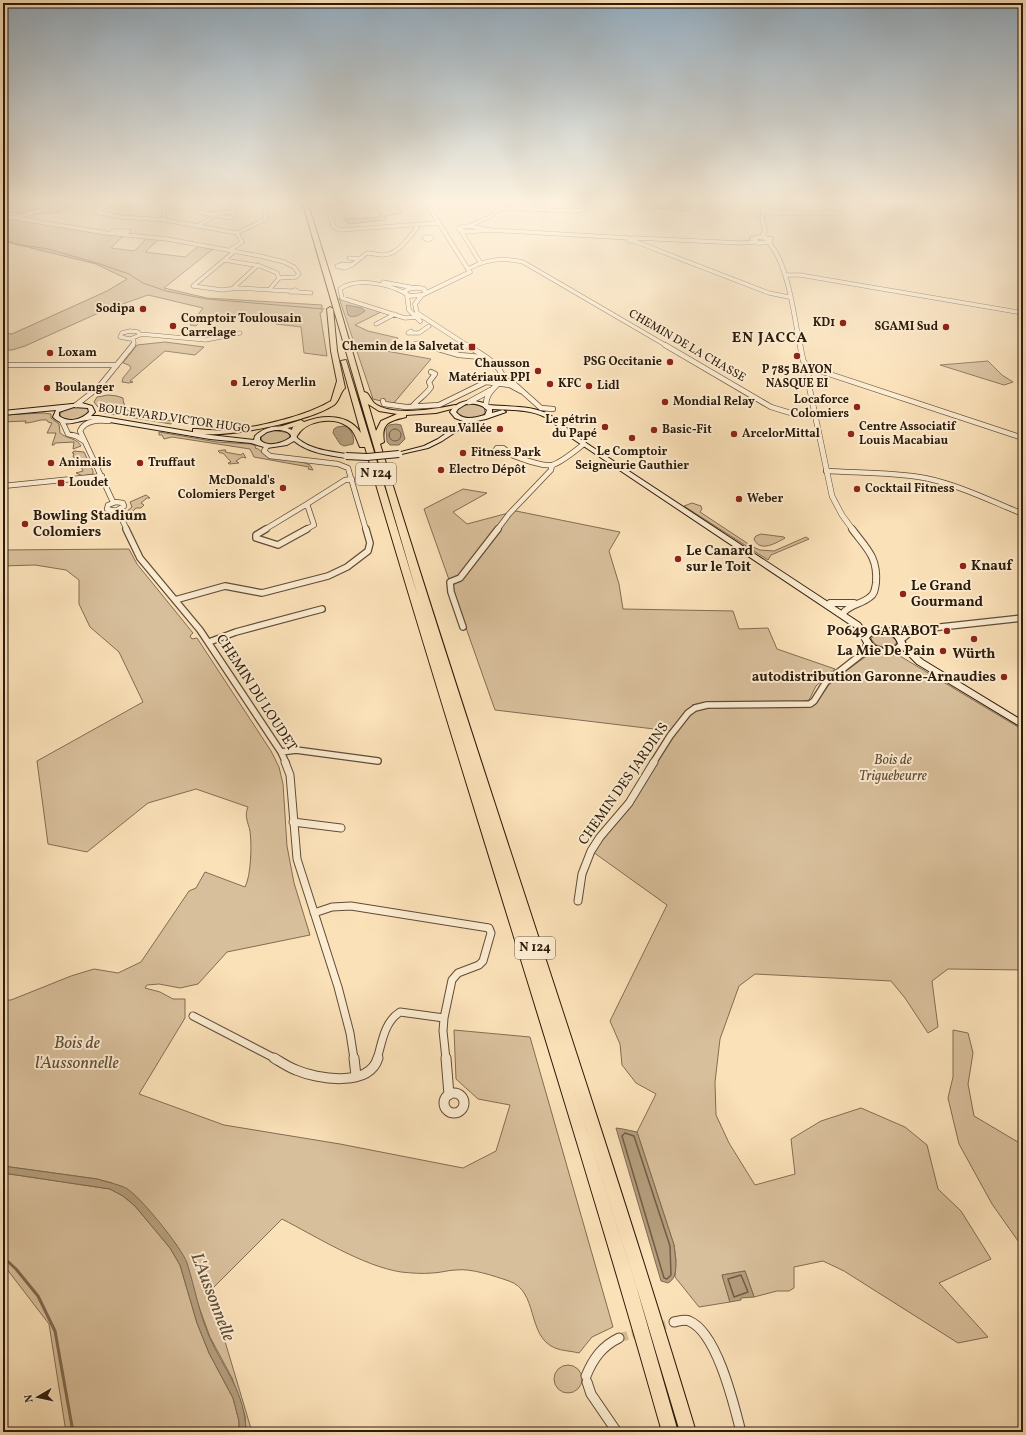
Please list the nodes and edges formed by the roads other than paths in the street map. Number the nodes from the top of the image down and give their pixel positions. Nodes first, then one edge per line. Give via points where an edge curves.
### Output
1 (215, 268) edge
2 (255, 268) edge
3 (265, 268) edge
4 (295, 268) edge
5 (318, 268) edge
6 (326, 268) edge
7 (472, 268) edge
8 (477, 268) edge
9 (532, 268) edge
10 (706, 268) edge
11 (782, 268) edge
12 (469, 270) junction
13 (785, 275) junction
14 (810, 277) junction
15 (279, 278) junction
16 (358, 284) junction
17 (407, 286) junction
18 (232, 288) junction
19 (415, 288) junction
20 (422, 288) junction
21 (269, 290) junction
22 (311, 293) dead end
23 (404, 293) junction
24 (424, 294) junction
25 (789, 297) junction
26 (330, 309) junction
27 (1023, 313) edge
28 (395, 314) junction
29 (416, 316) junction
30 (376, 324) dead end
31 (429, 326) junction
32 (408, 332) dead end
33 (240, 333) dead end
34 (140, 334) junction
35 (133, 339) junction
36 (406, 346) dead end
37 (481, 357) junction
38 (3, 365) edge
39 (117, 365) junction
40 (808, 368) junction
41 (431, 372) dead end
42 (809, 374) junction
43 (108, 376) junction
44 (834, 376) junction
45 (356, 378) junction
46 (499, 380) junction
47 (340, 382) junction
48 (491, 390) junction
49 (383, 401) dead end
50 (469, 402) junction
51 (76, 405) junction
52 (88, 406) junction
53 (487, 406) junction
54 (412, 407) junction
55 (455, 407) junction
56 (63, 408) junction
57 (553, 409) dead end
58 (43, 410) junction
59 (518, 410) junction
60 (92, 412) junction
61 (3, 413) edge
62 (56, 413) junction
63 (488, 415) junction
64 (456, 416) junction
65 (815, 416) junction
66 (85, 418) junction
67 (469, 420) junction
68 (62, 421) junction
69 (73, 422) junction
70 (119, 422) junction
71 (64, 428) junction
72 (280, 428) junction
73 (196, 431) junction
74 (450, 432) junction
75 (260, 434) junction
76 (294, 436) junction
77 (1023, 438) edge
78 (84, 441) junction
79 (260, 443) junction
80 (584, 444) junction
81 (267, 446) junction
82 (281, 446) junction
83 (308, 447) junction
84 (506, 452) dead end
85 (383, 464) junction
86 (552, 465) junction
87 (826, 471) junction
88 (102, 476) junction
89 (352, 480) junction
90 (379, 482) junction
91 (3, 486) edge
92 (113, 502) junction
93 (307, 504) junction
94 (118, 511) junction
95 (1023, 514) edge
96 (786, 577) junction
97 (175, 600) junction
98 (830, 603) junction
99 (856, 603) junction
100 (322, 609) dead end
101 (844, 612) junction
102 (1023, 618) edge
103 (463, 627) dead end
104 (877, 630) junction
105 (913, 630) junction
106 (890, 631) junction
107 (867, 639) junction
108 (209, 642) junction
109 (901, 642) junction
110 (880, 650) junction
111 (890, 651) junction
112 (863, 653) junction
113 (920, 662) junction
114 (1023, 725) edge
115 (281, 752) junction
116 (378, 761) dead end
117 (293, 822) junction
118 (341, 828) dead end
119 (578, 901) dead end
120 (314, 913) junction
121 (193, 1016) dead end
122 (444, 1018) junction
123 (356, 1076) junction
124 (449, 1095) dead end
125 (674, 1322) tunnel mouth
126 (619, 1338) tunnel mouth
127 (617, 1432) edge
128 (670, 1432) edge
129 (688, 1432) edge
130 (741, 1432) edge

1 - 18 street via 193,286 222,290
2 - 18 street
3 - 15 street via 277,273
4 - 15 street via 298,277
5 - 26 highway, N 124
6 - 45 highway, N 124
7 - 12 street, CHEMIN DE LA CHASSE
8 - 12 street, CHEMIN DE LA CHASSE
9 - 65 street, CHEMIN DE LA CHASSE via 771,407 794,414
10 - 25 street via 769,293
11 - 13 street
12 - 20 street, CHEMIN DE LA CHASSE via 433,286
12 - 24 street, CHEMIN DE LA CHASSE
13 - 14 street
13 - 14 street
13 - 25 street
14 - 27 street
15 - 21 street
16 - 17 street via 383,282
16 - 23 street via 388,286
16 - 28 street via 343,286 340,289 344,299
17 - 19 street
17 - 23 street
18 - 21 street
19 - 20 street, CHEMIN DE LA CHASSE
19 - 23 street
20 - 24 street via 425,290
21 - 22 street
23 - 24 street via 412,296
23 - 29 street via 409,310
24 - 29 street via 415,304
25 - 40 street via 803,360
26 - 47 highway
26 - 90 highway, N 124
28 - 29 street via 407,318
28 - 30 street
29 - 31 street
29 - 46 street via 489,360 502,372 503,376
31 - 32 street via 419,333
31 - 37 street
33 - 34 street via 206,340
34 - 35 street
34 - 35 street via 130,331 120,336 123,339
35 - 39 street via 134,343
36 - 37 street via 418,343 459,355
37 - 46 street via 498,372
38 - 39 street
39 - 43 street
40 - 42 street
40 - 44 street
41 - 54 street via 435,374 429,382 431,388
42 - 44 street
42 - 65 street
43 - 51 street via 87,398
43 - 52 street via 88,401
44 - 77 street
45 - 55 highway via 370,403 385,410 441,410
45 - 85 highway, N 124
46 - 48 street
46 - 54 street via 482,384 442,404
46 - 57 street via 521,390 541,408
47 - 72 highway via 344,396 340,404 316,417
47 - 73 highway via 334,401 318,410 239,430
48 - 50 street
48 - 53 street via 485,400
49 - 54 street via 384,404
50 - 53 main road
50 - 55 main road
51 - 52 main road
51 - 56 main road
52 - 60 main road
53 - 59 main road
53 - 63 main road via 490,410
55 - 64 main road via 453,412
56 - 58 main road
56 - 62 main road
58 - 61 main road
58 - 62 main road
59 - 63 main road
59 - 80 main road via 546,415
60 - 66 main road
60 - 73 main road, BOULEVARD VICTOR HUGO
62 - 68 main road via 57,418
63 - 67 main road
64 - 67 main road
64 - 74 main road via 456,423
64 - 85 highway via 404,415 387,420 378,430
65 - 87 street
66 - 69 main road
66 - 70 main road, BOULEVARD VICTOR HUGO
67 - 74 main road
68 - 69 main road
68 - 71 street
69 - 71 street
70 - 78 street via 100,421 85,424 80,431
70 - 79 main road, BOULEVARD VICTOR HUGO via 210,438
71 - 78 street via 67,433
72 - 75 main road, BOULEVARD VICTOR HUGO
72 - 76 main road via 288,430
73 - 75 main road, BOULEVARD VICTOR HUGO via 231,436
74 - 83 main road, bridge via 426,447 399,454 346,456
75 - 79 main road via 257,439
76 - 82 main road
76 - 83 main road
76 - 90 highway via 299,426 316,421 339,420 351,424 359,435
78 - 88 street
79 - 81 main road, BOULEVARD VICTOR HUGO
80 - 86 street
80 - 96 main road
81 - 82 main road
81 - 89 street via 264,451 270,456 344,466 349,470
82 - 83 main road
84 - 86 street
85 - 129 highway, N 124 via 431,625 644,1284
86 - 103 street via 551,470 509,514 460,578 450,582
87 - 95 street via 924,478
87 - 99 street via 830,492 836,504 873,557 876,566 874,593
88 - 91 street
88 - 92 street
89 - 93 street via 344,480
89 - 97 street via 370,547 366,554 357,558 347,568 328,576 265,592 257,593 228,586
90 - 128 highway, N 124
92 - 94 street via 107,509
92 - 94 street via 124,504 124,508
93 - 93 street via 314,525 278,545 256,538 256,535
94 - 97 street, CHEMIN DU LOUDET via 140,558
96 - 98 main road
96 - 107 main road via 860,628
97 - 108 street, CHEMIN DU LOUDET
98 - 99 street
98 - 101 main road
99 - 101 street
100 - 108 street via 236,632
101 - 104 main road
102 - 105 street
104 - 106 main road
104 - 107 main road via 871,631
105 - 106 street
105 - 109 street
106 - 109 main road via 898,636
107 - 110 main road
107 - 112 street, CHEMIN DES JARDINS
108 - 115 street, CHEMIN DU LOUDET
109 - 111 main road via 899,648
109 - 113 main road via 907,652
110 - 111 main road
110 - 112 street, CHEMIN DES JARDINS
111 - 113 main road
112 - 119 street, CHEMIN DES JARDINS via 826,682 810,704 707,705 697,707 686,714 628,804 587,858
113 - 114 main road
115 - 116 street via 296,750
115 - 117 street, CHEMIN DU LOUDET via 290,775
117 - 118 street
117 - 120 street, CHEMIN DU LOUDET via 297,859
120 - 122 street via 332,907 351,906 488,927 490,933 485,959 479,965 454,977
120 - 123 street, CHEMIN DU LOUDET via 334,971 350,1033
121 - 123 street via 296,1070 329,1078 343,1079
122 - 123 street via 396,1013 390,1020 376,1064 369,1071
122 - 124 street
125 - 130 street via 690,1321 701,1329 707,1338 723,1373
126 - 127 street via 600,1350 587,1379 592,1394

